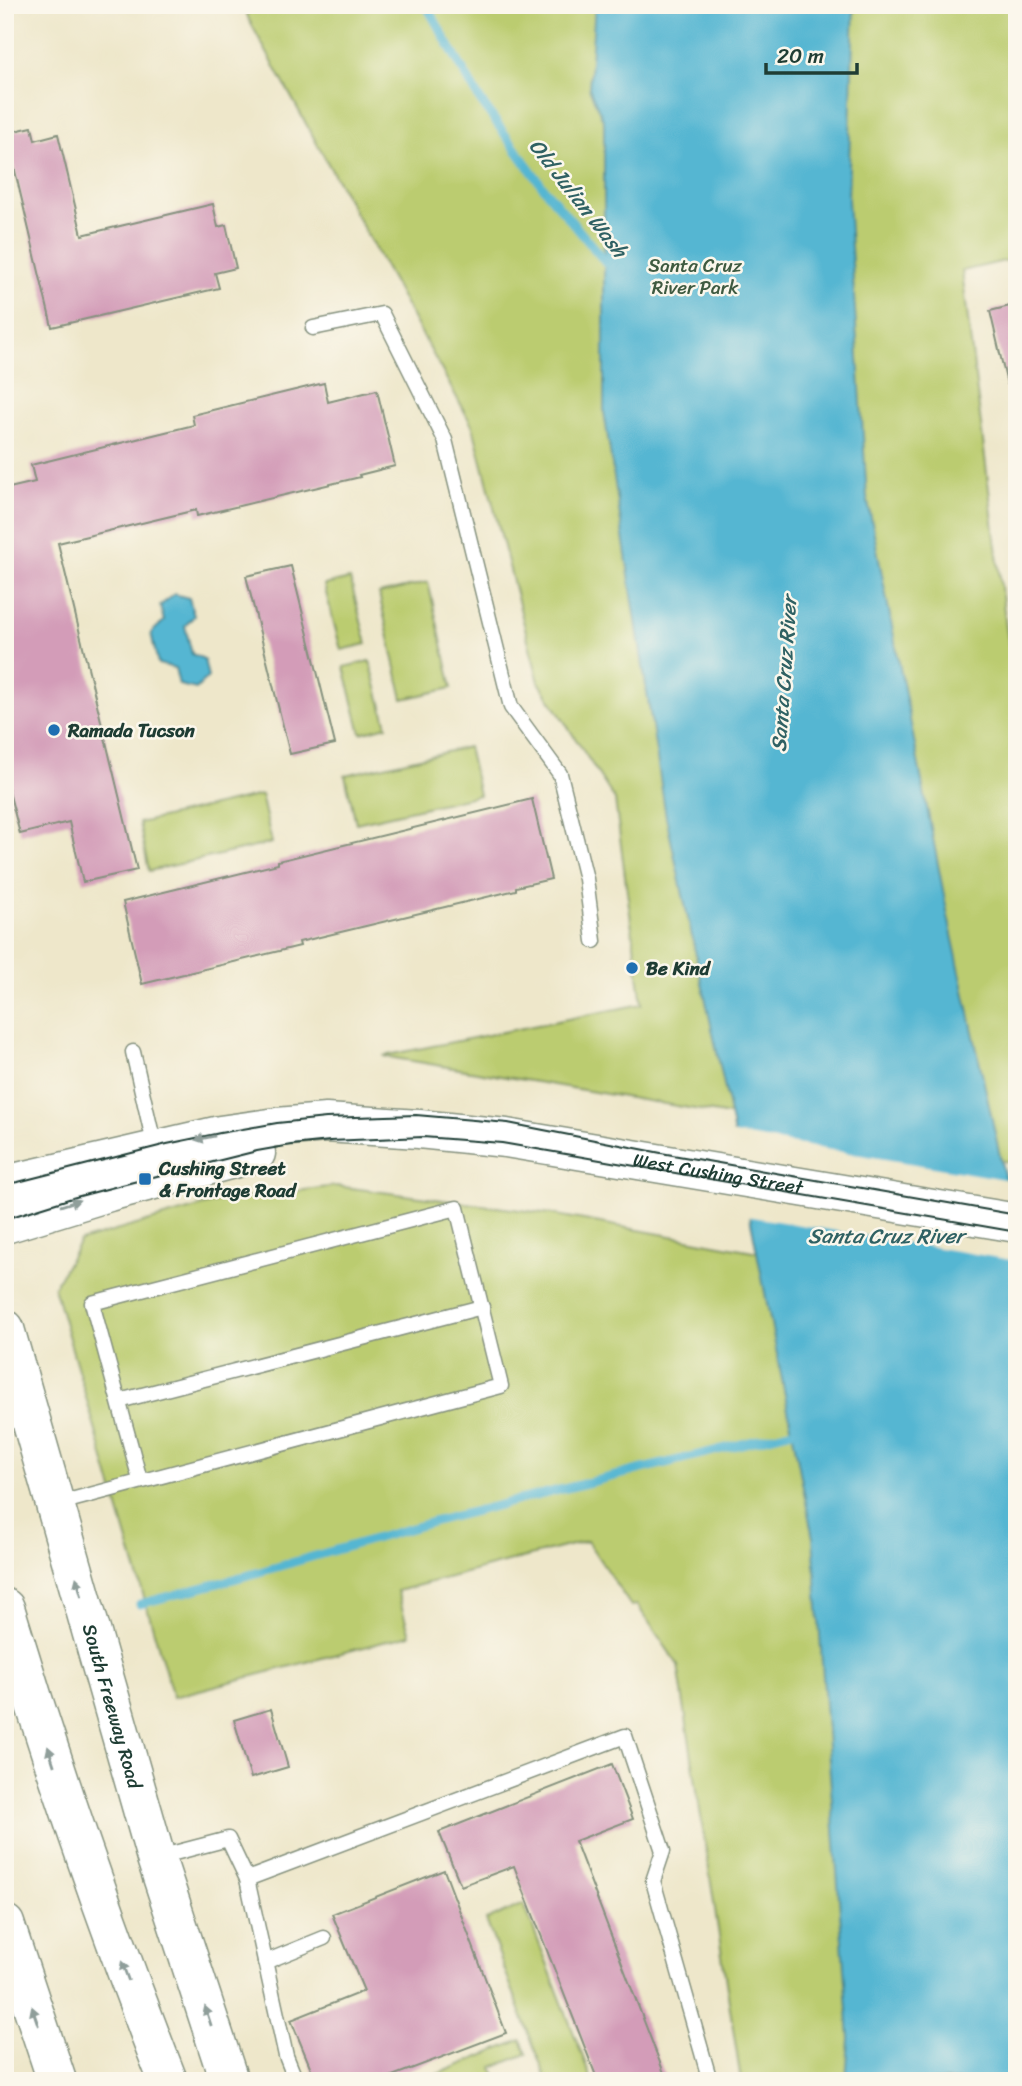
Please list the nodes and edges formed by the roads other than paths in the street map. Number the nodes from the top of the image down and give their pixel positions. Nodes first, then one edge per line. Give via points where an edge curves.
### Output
1 (313, 328) dead end
2 (594, 942) dead end
3 (133, 1052) dead end
4 (419, 1129) junction
5 (155, 1149) junction
6 (5, 1185) edge
7 (1017, 1223) edge
8 (5, 1224) edge
9 (482, 1307) junction
10 (5, 1329) edge
11 (119, 1401) junction
12 (140, 1480) junction
13 (55, 1504) junction
14 (5, 1608) edge
15 (156, 1858) junction
16 (247, 1879) junction
17 (5, 1924) edge
18 (324, 1938) dead end
19 (265, 1962) junction
20 (57, 2081) edge
21 (168, 2081) edge
22 (229, 2081) edge
23 (296, 2081) edge
24 (710, 2081) edge

1 - 2 lane via 382,314 444,440 511,707 560,774 586,879
3 - 5 lane
4 -> 5 main road, West Cushing Street via 326,1122 277,1126
4 - 7 main road, West Cushing Street via 506,1138
8 -> 4 main road, West Cushing Street via 256,1153
5 - 6 main road, West Cushing Street
9 - 11 lane
9 - 11 lane via 457,1208 92,1303
9 - 12 lane via 501,1386
10 - 13 main road, South Freeway Road
11 - 12 lane
12 - 13 lane
15 -> 13 main road, South Freeway Road
21 -> 14 main road via 91,1875
15 - 16 lane via 228,1839
22 -> 15 main road, South Freeway Road
16 - 19 lane
16 - 24 lane via 625,1736 663,1851 653,1881
20 -> 17 main road
18 - 19 lane
19 - 23 lane

